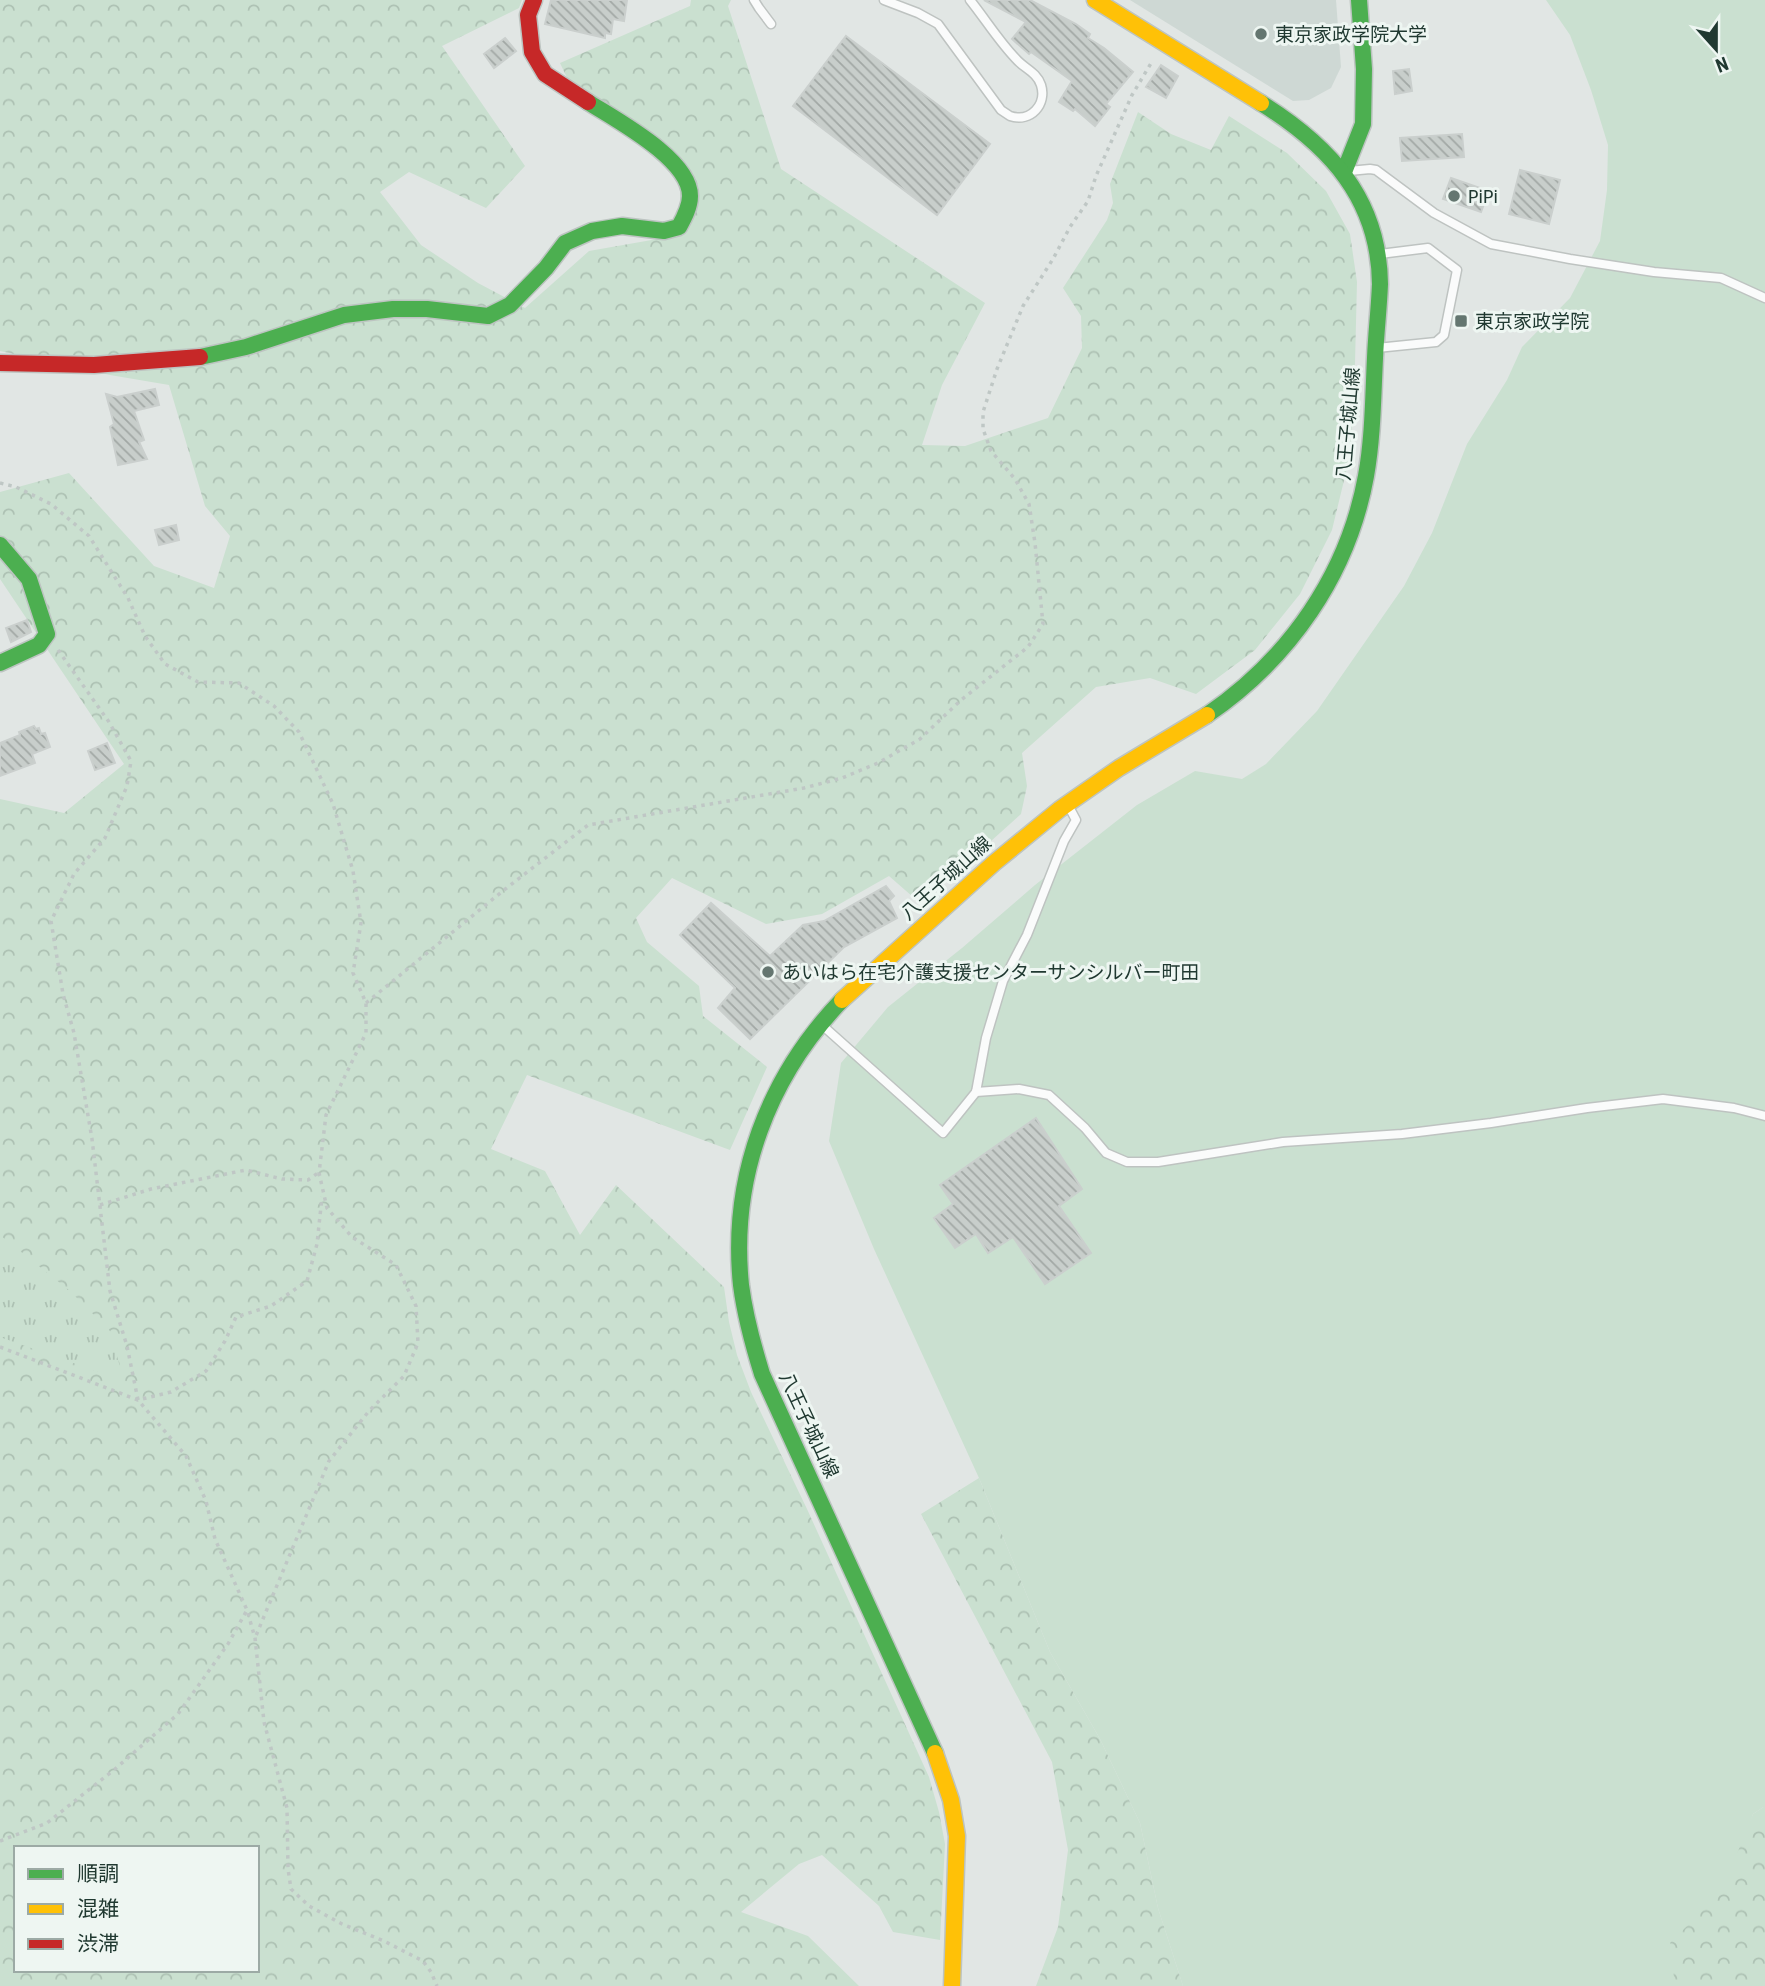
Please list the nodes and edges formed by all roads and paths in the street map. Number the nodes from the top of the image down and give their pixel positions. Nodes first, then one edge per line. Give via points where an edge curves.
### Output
1 (534, 0) edge
2 (754, 0) edge
3 (884, 0) edge
4 (970, 0) edge
5 (1095, 0) edge
6 (1359, 0) edge
7 (771, 24) dead end
8 (1164, 43) junction
9 (1344, 172) junction
10 (1377, 254) junction
11 (1765, 298) edge
12 (1376, 349) junction
13 (0, 363) edge
14 (0, 483) edge
15 (0, 545) edge
16 (47, 634) junction
17 (0, 663) edge
18 (1066, 804) junction
19 (366, 1003) junction
20 (820, 1023) junction
21 (976, 1092) junction
22 (1765, 1116) edge
23 (318, 1173) junction
24 (323, 1192) junction
25 (100, 1206) junction
26 (0, 1347) edge
27 (138, 1400) junction
28 (247, 1610) junction
29 (256, 1638) junction
30 (0, 1841) edge
31 (437, 1986) edge
32 (952, 1986) edge

1 - 13 main road via 528,15 532,52 545,74 665,153 684,175 690,195 679,227 622,226 592,231 565,243 510,305 488,316 393,309 344,315 206,355 94,365
2 - 7 lane
3 - 4 lane via 938,24 1001,110 1011,116 1036,111 1043,93 1037,76 1018,61
5 - 8 main road, 八王子城山線
6 - 9 main road via 1363,124
8 - 9 main road, 八王子城山線 via 1285,118
8 - 19 path via 1132,95 1088,201 1023,306 983,412 982,429 991,451 1029,504 1043,624 1028,647 920,739 842,778 588,825
9 - 10 main road, 八王子城山線 via 1366,215
9 - 11 lane via 1377,170 1434,212 1491,244 1642,270 1721,278
10 - 12 main road, 八王子城山線
10 - 12 lane via 1428,248 1457,270 1444,335 1436,342
12 - 18 main road, 八王子城山線 via 1361,497 1327,588 1281,652 1248,683
14 - 19 path via 51,504 89,536 165,664 198,682 239,683 275,706 299,732 333,804 353,871 361,923 353,972
15 - 16 main road via 29,579
16 - 17 main road via 39,645
16 - 25 path via 131,761 127,786 105,838 74,874 51,921 74,1033
18 - 20 main road, 八王子城山線 via 1004,853
18 - 21 lane via 1076,820 1003,981
19 - 23 path via 366,1033 326,1115
20 - 21 lane via 943,1133
20 - 32 main road, 八王子城山線 via 786,1072 754,1143 740,1211 741,1282 752,1346 762,1374 948,1787 958,1835
21 - 22 lane via 1019,1089 1049,1095 1106,1153 1127,1162 1158,1162 1283,1142 1415,1132 1663,1099
23 - 24 path
23 - 25 path via 308,1180 282,1179 246,1170 151,1189
24 - 27 path via 307,1280 271,1306 236,1317 206,1371 171,1392
24 - 29 path via 327,1208 352,1237 396,1265 416,1306 418,1343 404,1376 329,1461
25 - 27 path via 110,1291
26 - 27 path
27 - 28 path via 186,1456 206,1501 215,1539
28 - 29 path
28 - 30 path via 178,1714 47,1823
29 - 31 path via 264,1721 287,1808 291,1889 309,1906 423,1961

